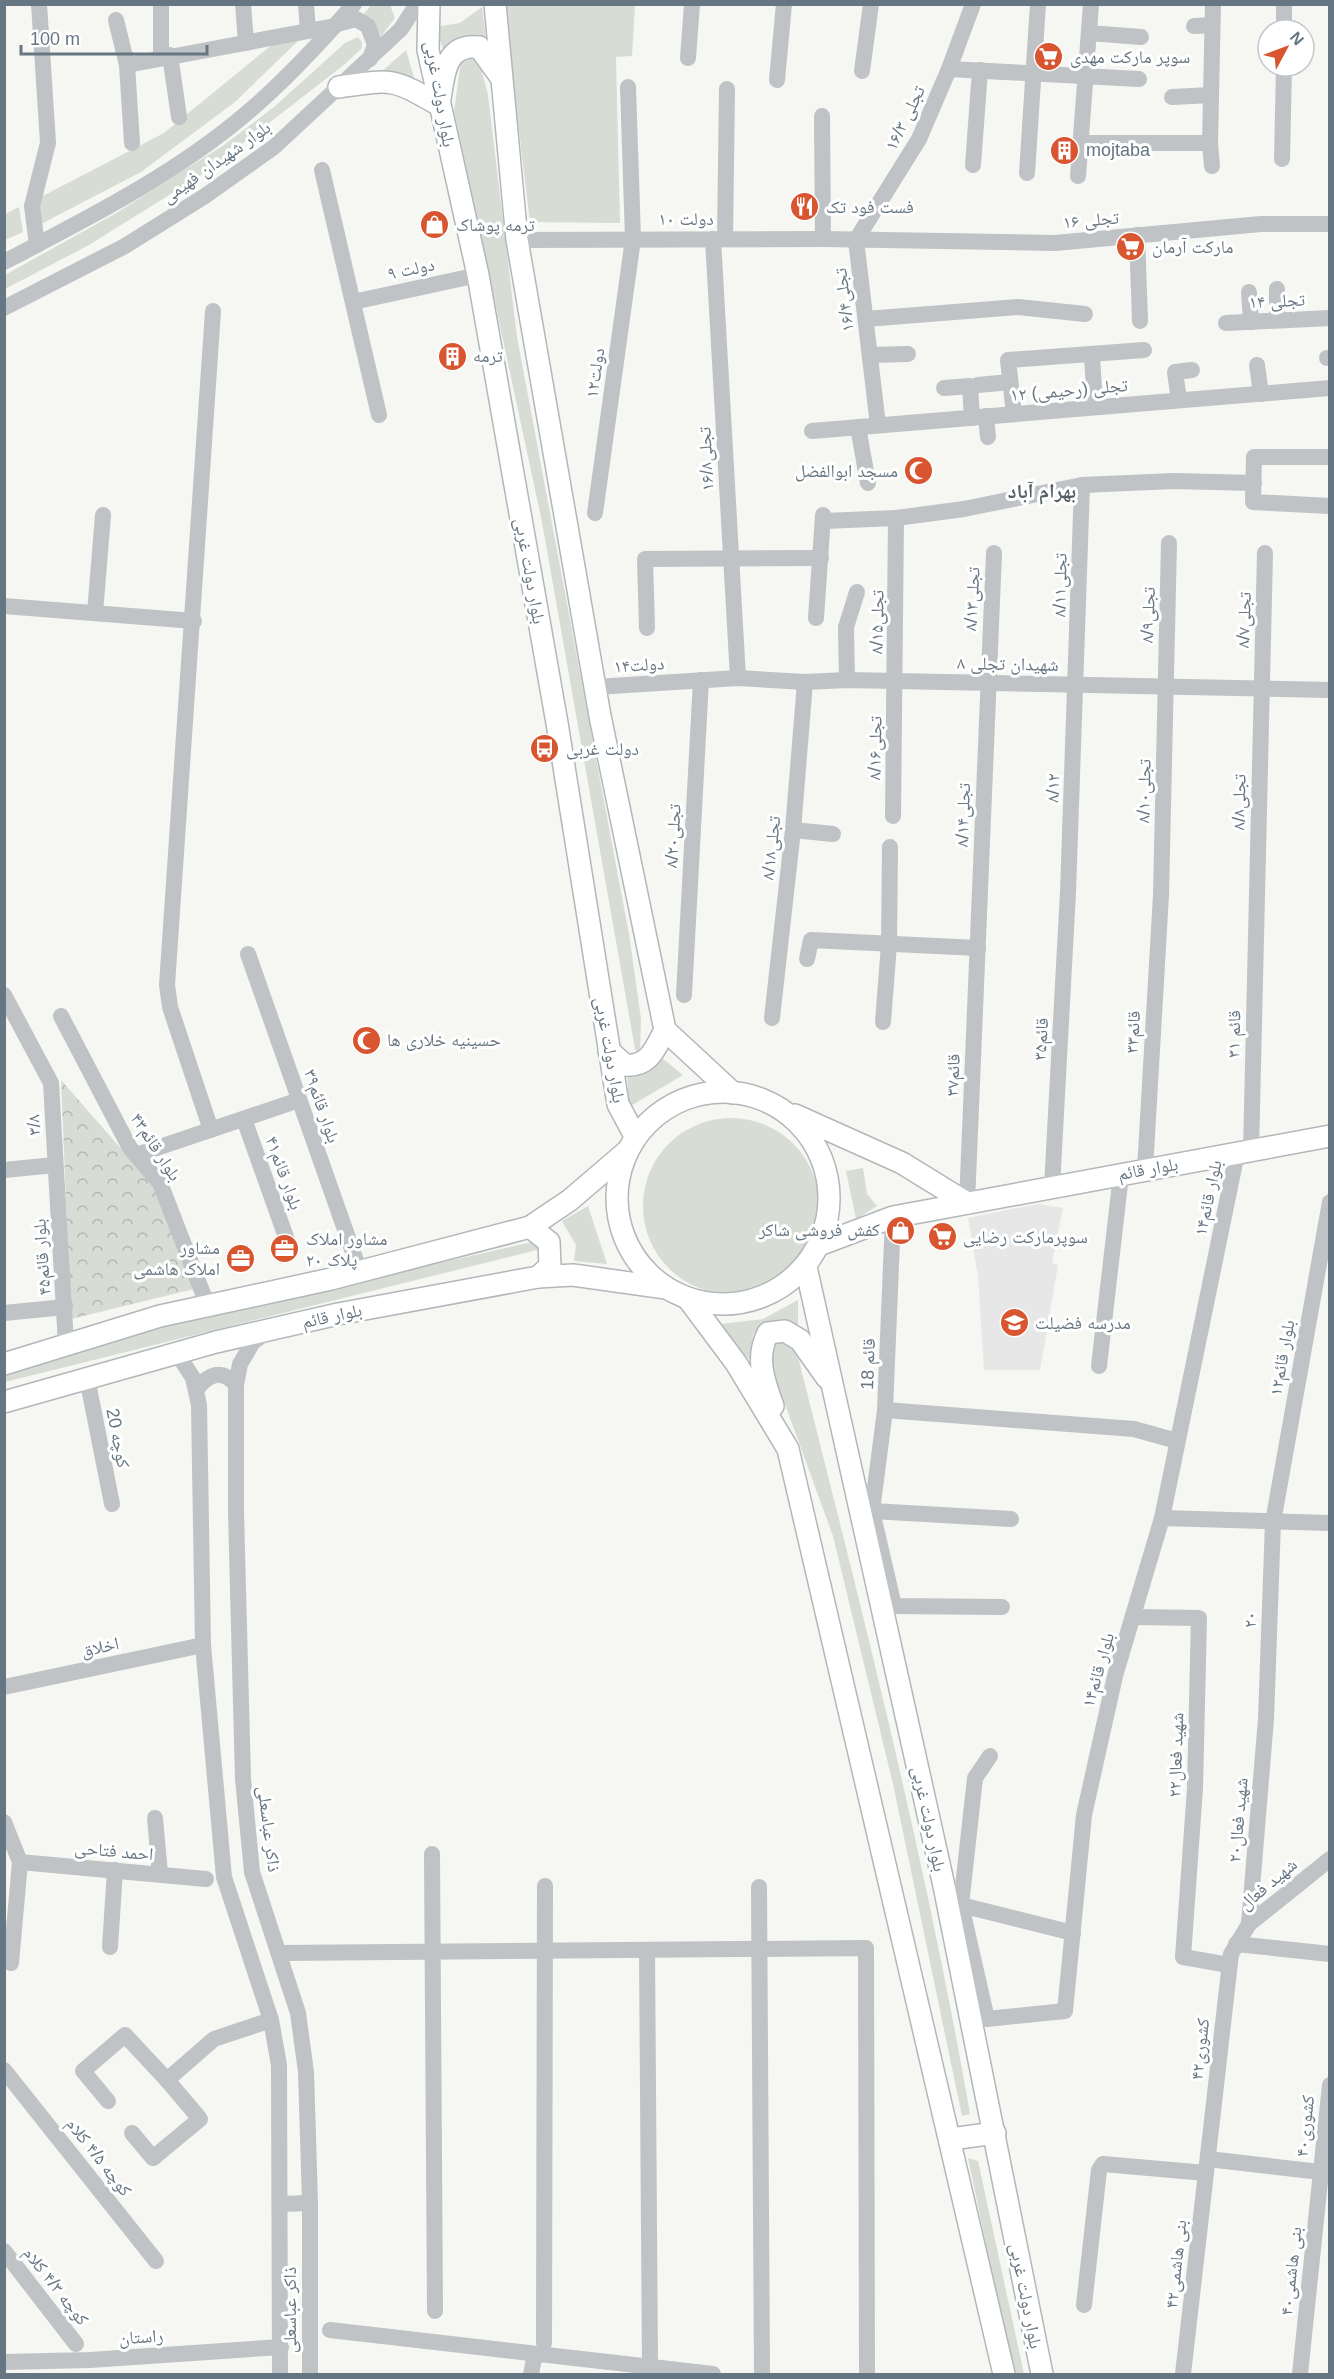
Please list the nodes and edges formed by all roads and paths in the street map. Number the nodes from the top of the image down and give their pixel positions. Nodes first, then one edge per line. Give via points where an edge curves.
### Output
1 (39, 4) edge
2 (161, 4) edge
3 (243, 4) edge
4 (306, 4) edge
5 (354, 4) edge
6 (417, 4) edge
7 (429, 4) edge
8 (495, 4) edge
9 (692, 4) edge
10 (784, 4) edge
11 (871, 4) edge
12 (973, 4) edge
13 (1038, 4) edge
14 (1091, 4) edge
15 (1213, 4) edge
16 (116, 20) dead end
17 (336, 25) junction
18 (1212, 25) junction
19 (1194, 26) dead end
20 (309, 31) junction
21 (1089, 33) junction
22 (1141, 37) dead end
23 (246, 43) junction
24 (166, 57) junction
25 (688, 58) dead end
26 (370, 60) junction
27 (127, 65) junction
28 (949, 69) junction
29 (980, 70) junction
30 (862, 71) dead end
31 (1034, 72) junction
32 (1086, 75) junction
33 (500, 76) junction
34 (1284, 78) edge
35 (1139, 79) dead end
36 (777, 80) dead end
37 (339, 87) junction
38 (628, 87) dead end
39 (727, 89) dead end
40 (1211, 95) junction
41 (1172, 98) dead end
42 (440, 105) junction
43 (822, 116) dead end
44 (179, 117) dead end
45 (132, 143) dead end
46 (1081, 143) junction
47 (1210, 143) junction
48 (1282, 159) dead end
49 (973, 165) dead end
50 (1212, 166) dead end
51 (322, 171) dead end
52 (1027, 173) dead end
53 (1078, 176) dead end
54 (1329, 224) edge
55 (1137, 235) junction
56 (633, 239) junction
57 (719, 239) junction
58 (823, 239) junction
59 (517, 240) junction
60 (856, 240) junction
61 (38, 245) junction
62 (4, 262) edge
63 (478, 275) junction
64 (1277, 289) dead end
65 (1249, 292) dead end
66 (353, 302) junction
67 (4, 308) edge
68 (213, 311) dead end
69 (1085, 314) dead end
70 (1329, 318) edge
71 (866, 319) junction
72 (1277, 320) junction
73 (1140, 321) dead end
74 (1251, 322) junction
75 (1226, 323) dead end
76 (1144, 350) dead end
77 (908, 354) dead end
78 (870, 355) junction
79 (1092, 356) junction
80 (1257, 365) dead end
81 (1192, 370) dead end
82 (1010, 382) junction
83 (978, 385) dead end
84 (944, 388) dead end
85 (1329, 388) edge
86 (1261, 394) junction
87 (1179, 400) junction
88 (1095, 407) junction
89 (1014, 414) junction
90 (379, 415) dead end
91 (979, 417) junction
92 (878, 425) junction
93 (858, 427) junction
94 (812, 431) dead end
95 (988, 437) dead end
96 (1329, 457) edge
97 (868, 483) dead end
98 (1254, 483) junction
99 (1082, 485) junction
100 (1329, 507) edge
101 (595, 513) dead end
102 (104, 516) dead end
103 (896, 518) junction
104 (1169, 543) dead end
105 (994, 553) dead end
106 (1265, 553) dead end
107 (731, 558) junction
108 (821, 558) junction
109 (857, 592) dead end
110 (4, 606) edge
111 (95, 613) junction
112 (816, 618) dead end
113 (194, 621) junction
114 (647, 628) dead end
115 (738, 678) junction
116 (846, 680) junction
117 (693, 681) junction
118 (896, 681) junction
119 (805, 682) junction
120 (987, 682) junction
121 (1077, 685) junction
122 (596, 687) junction
123 (1165, 688) junction
124 (1261, 688) junction
125 (1329, 690) edge
126 (893, 816) dead end
127 (793, 830) junction
128 (833, 834) dead end
129 (890, 847) dead end
130 (1068, 892) joint
131 (1161, 895) joint
132 (1256, 918) joint
133 (889, 944) junction
134 (978, 948) junction
135 (248, 954) dead end
136 (807, 959) dead end
137 (4, 995) edge
138 (684, 995) dead end
139 (61, 1016) dead end
140 (772, 1018) dead end
141 (883, 1022) dead end
142 (665, 1030) junction
143 (609, 1051) junction
144 (733, 1093) junction
145 (299, 1100) junction
146 (780, 1108) junction
147 (244, 1119) junction
148 (211, 1130) junction
149 (1329, 1136) edge
150 (631, 1144) junction
151 (1244, 1152) junction
152 (136, 1155) junction
153 (56, 1166) junction
154 (4, 1170) edge
155 (1145, 1170) junction
156 (1121, 1175) junction
157 (1052, 1187) junction
158 (1329, 1202) edge
159 (967, 1203) junction
160 (893, 1217) junction
161 (530, 1227) junction
162 (287, 1240) dead end
163 (819, 1245) junction
164 (806, 1267) junction
165 (360, 1272) junction
166 (538, 1277) junction
167 (666, 1288) junction
168 (689, 1299) junction
169 (207, 1304) junction
170 (65, 1307) junction
171 (4, 1313) edge
172 (269, 1330) junction
173 (66, 1345) junction
174 (177, 1353) junction
175 (4, 1364) edge
176 (1099, 1366) dead end
177 (87, 1378) junction
178 (236, 1385) junction
179 (834, 1388) junction
180 (196, 1390) junction
181 (4, 1402) edge
182 (885, 1410) junction
183 (1177, 1441) junction
184 (788, 1449) junction
185 (112, 1504) dead end
186 (872, 1511) junction
187 (1162, 1518) junction
188 (1011, 1519) dead end
189 (1273, 1522) junction
190 (1329, 1523) edge
191 (1002, 1607) dead end
192 (1134, 1617) junction
193 (203, 1645) junction
194 (4, 1687) edge
195 (1266, 1719) joint
196 (990, 1756) dead end
197 (155, 1818) dead end
198 (4, 1822) edge
199 (432, 1854) dead end
200 (1329, 1859) edge
201 (20, 1862) junction
202 (115, 1870) junction
203 (4, 1874) edge
204 (160, 1874) junction
205 (206, 1879) dead end
206 (545, 1886) dead end
207 (759, 1887) dead end
208 (961, 1905) junction
209 (1249, 1924) junction
210 (1073, 1933) junction
211 (1236, 1944) junction
212 (110, 1947) dead end
213 (759, 1949) junction
214 (647, 1950) junction
215 (545, 1951) junction
216 (432, 1952) junction
217 (280, 1953) junction
218 (1329, 1954) edge
219 (11, 1963) dead end
220 (1229, 1965) junction
221 (271, 2020) junction
222 (7, 2077) edge
223 (167, 2080) junction
224 (1329, 2085) edge
225 (108, 2101) dead end
226 (132, 2133) dead end
227 (994, 2133) junction
228 (951, 2139) junction
229 (1207, 2166) junction
230 (1320, 2172) junction
231 (280, 2204) junction
232 (310, 2204) junction
233 (4, 2251) edge
234 (156, 2261) dead end
235 (1084, 2305) dead end
236 (435, 2311) dead end
237 (330, 2330) dead end
238 (76, 2344) dead end
239 (281, 2347) junction
240 (539, 2349) junction
241 (4, 2362) edge
242 (650, 2367) junction
243 (35, 2368) edge
244 (280, 2374) edge
245 (310, 2374) edge
246 (531, 2374) edge
247 (704, 2374) edge
248 (712, 2374) edge
249 (762, 2374) edge
250 (867, 2374) edge
251 (1004, 2374) edge
252 (1042, 2374) edge
253 (1183, 2374) edge
254 (1300, 2374) edge

1 - 61 street via 48,143 32,206
2 - 24 street
3 - 23 street
4 - 20 street
5 - 17 street, بلوار شهیدان فهیمی
6 - 26 street, بلوار شهیدان فهیمی via 401,29
7 - 42 main road, بلوار دولت غربی via 428,50
8 - 33 main road
9 - 25 street
10 - 36 street
11 - 30 street
12 - 28 street, ۱۶/۳ تجلی
13 - 31 street
14 - 21 street
15 - 18 street
16 - 27 street
17 - 20 street
17 - 26 street via 356,19 368,26 375,45
17 - 61 street, بلوار شهیدان فهیمی via 247,113 105,209
18 - 19 street
18 - 40 street
20 - 23 street
21 - 22 street
21 - 32 street
23 - 24 street
24 - 27 street
24 - 44 street
26 - 37 street, بلوار شهیدان فهیمی
27 - 45 street
28 - 29 street
28 - 60 street, ۱۶/۳ تجلی via 919,139
29 - 31 street
29 - 49 street
31 - 32 street
31 - 52 street
32 - 35 street
32 - 46 street
33 - 42 main road via 479,47 465,46 454,52 447,66
33 - 59 main road
34 - 48 street
37 - 42 main road via 395,81
37 - 67 street, بلوار شهیدان فهیمی via 274,147 206,196 125,246
38 - 56 street, ۱۲دولت
39 - 57 street, تجلی۱۶/۸
40 - 41 street
40 - 47 street
42 - 63 main road, بلوار دولت غربی
43 - 58 street
46 - 47 street
46 - 53 street
47 - 50 street
51 - 66 street
54 - 55 street, ۱۶ تجلی via 1261,224
55 - 60 street, ۱۶ تجلی via 1055,243
55 - 73 street
56 - 57 street, ۱۰ دولت
56 - 59 street, ۱۰ دولت
56 - 101 street, ۱۲دولت
57 - 58 street, ۱۰ دولت
57 - 107 street, تجلی۱۶/۸
58 - 60 street, ۱۰ دولت
59 - 122 main road via 570,558
60 - 71 street, تجلی۱۶/۴
61 - 62 street, بلوار شهیدان فهیمی
63 - 66 street, ۹ دولت
63 - 143 main road, بلوار دولت غربی via 557,723
64 - 72 street
65 - 74 street
66 - 90 street
68 - 113 street
69 - 71 street via 1018,307
70 - 72 street, تجلی ۱۴
71 - 78 street, تجلی۱۶/۴
72 - 74 street, تجلی ۱۴
74 - 75 street, تجلی ۱۴
76 - 79 street
77 - 78 street
78 - 92 street, تجلی۱۶/۴
79 - 82 street via 1008,360
79 - 88 street
80 - 86 street
81 - 87 street via 1175,372
82 - 83 street
82 - 89 street
84 - 91 street via 970,386
85 - 86 street, ۱۲ تجلی (رحیمی)
86 - 87 street, ۱۲ تجلی (رحیمی)
87 - 88 street, ۱۲ تجلی (رحیمی)
88 - 89 street, ۱۲ تجلی (رحیمی)
89 - 91 street, ۱۲ تجلی (رحیمی)
91 - 92 street, ۱۲ تجلی (رحیمی)
91 - 95 street
92 - 93 street, ۱۲ تجلی (رحیمی)
93 - 94 street, ۱۲ تجلی (رحیمی)
93 - 97 street
96 - 98 street via 1254,457
98 - 99 street
98 - 100 street via 1253,502
99 - 103 street via 987,505
99 - 121 street, تجلی۸/۱۱
102 - 111 street
103 - 108 street via 824,518
103 - 118 street, تجلی۸/۱۵
104 - 123 street, تجلی۸/۹
105 - 120 street, تجلی۸/۱۳
106 - 124 street, تجلی۸/۷
107 - 108 street
107 - 114 street via 645,559
107 - 115 street, تجلی۱۶/۸
108 - 112 street
109 - 116 street via 846,627
110 - 111 street
111 - 113 street
113 - 148 street via 167,985 170,1007
115 - 117 street, شهیدان تجلی ۸
115 - 119 street, شهیدان تجلی ۸
116 - 118 street, شهیدان تجلی ۸
116 - 119 street, شهیدان تجلی ۸
117 - 122 street, ۱۴دولت
117 - 138 street, تجلی۸/۲۰
118 - 120 street, شهیدان تجلی ۸
118 - 126 street, تجلی۸/۱۶
119 - 127 street, تجلی۸/۱۸
120 - 121 street, شهیدان تجلی ۸
120 - 134 street, تجلی۸‌/۱۴
121 - 123 street, شهیدان تجلی ۸
121 - 130 street, ۸/۱۲
122 - 142 main road
123 - 124 street, شهیدان تجلی ۸
123 - 131 street, تجلی۸/۱۰
124 - 125 street, شهیدان تجلی ۸
124 - 132 street, تجلی۸/۸
127 - 128 street
127 - 140 street, تجلی۸/۱۸
129 - 133 street
130 - 157 street, قائم۳۵
131 - 155 street, قائم۳۳
132 - 151 street, قائم ۳۱
133 - 134 street
133 - 136 street via 811,940
133 - 141 street
134 - 159 street, قائم۳۷
135 - 145 street, بلوار قائم۳۹
137 - 153 street, ۳/۸ via 51,1083
139 - 152 street, بلوار قائم۴۳
142 - 143 main road via 652,1055 640,1064 625,1065
142 - 144 main road
143 - 150 main road, بلوار دولت غربی via 618,1104
144 - 146 main road via 757,1097
144 - 150 main road via 706,1093 681,1100 659,1112
145 - 147 street
145 - 165 street, بلوار قائم۳۹
146 - 159 main road via 902,1163
146 - 163 main road via 811,1139 826,1169 828,1221
147 - 148 street
147 - 162 street, بلوار قائم۴۱
148 - 152 street
149 - 151 main road, بلوار قائم
150 - 161 main road, بلوار قائم via 570,1200
150 - 167 main road via 618,1176 616,1202 620,1227 630,1251 646,1272
151 - 155 main road, بلوار قائم
151 - 183 street, بلوار قائم۱۴
152 - 169 street, بلوار قائم۴۳ via 160,1183
153 - 154 street
153 - 170 street, بلوار قائم۴۵
155 - 156 main road, بلوار قائم
156 - 157 main road, بلوار قائم
156 - 176 street
157 - 159 main road, بلوار قائم
158 - 189 street, بلوار قائم۱۲
159 - 160 main road, بلوار قائم
160 - 163 main road, بلوار قائم
160 - 182 street, 18 قائم
161 - 165 main road, بلوار قائم
161 - 166 main road via 549,1242 550,1266
163 - 164 main road
164 - 168 main road via 787,1284 748,1302 714,1305
164 - 179 main road, بلوار دولت غربی
165 - 169 main road, بلوار قائم
166 - 167 main road, بلوار قائم via 573,1275
166 - 172 main road, بلوار قائم
167 - 168 main road
168 - 184 main road, بلوار دولت غربی via 736,1363
169 - 173 main road, بلوار قائم
170 - 171 street
170 - 173 street, بلوار قائم۴۵
172 - 174 main road, بلوار قائم
172 - 178 street, ذاکر عباسعلی via 252,1342 240,1364
173 - 175 main road, بلوار قائم
174 - 177 main road, بلوار قائم
174 - 180 street, ذاکر عباسعلی via 187,1365
177 - 181 main road, بلوار قائم
177 - 185 street, کوچه 20
178 - 180 street via 220,1374 210,1376
178 - 217 street, ذاکر عباسعلی via 243,1779 252,1872
179 - 184 main road via 800,1340 785,1331 768,1333 760,1349 764,1382
179 - 227 main road, بلوار دولت غربی
180 - 193 street, ذاکر عباسعلی
182 - 183 street via 1134,1429
182 - 186 street, 18 قائم
183 - 187 street, بلوار قائم۱۴
184 - 228 main road, بلوار دولت غربی
186 - 188 street
186 - 191 street via 894,1606
187 - 189 street
187 - 192 street, بلوار قائم۱۴
189 - 190 street
189 - 195 street, ۲۰
192 - 210 street, بلوار قائم۱۴ via 1100,1735 1084,1815
192 - 220 street, شهید فعال۲۲ via 1200,1618 1195,1788 1183,1958
193 - 194 street, اخلاق
193 - 221 street, ذاکر عباسعلی via 224,1877
195 - 209 street, شهید فعال۲۰
196 - 208 street via 975,1778
197 - 204 street
198 - 201 street
199 - 216 street
200 - 209 street, شهید فعال
201 - 202 street, احمد فتاحی
201 - 203 street
201 - 219 street
202 - 204 street, احمد فتاحی
202 - 212 street
204 - 205 street, احمد فتاحی
206 - 215 street
207 - 213 street
208 - 210 street
208 - 210 street, بلوار قائم۱۴ via 987,2019 1065,2012
209 - 211 street, شهید فعال
211 - 218 street
211 - 220 street, کشوری۴۲
213 - 214 street
213 - 249 street
213 - 250 street via 866,1948
214 - 215 street
214 - 242 street
215 - 216 street
215 - 240 street
216 - 217 street
216 - 236 street
217 - 232 street, ذاکر عباسعلی via 297,2013 306,2073
220 - 229 street, کشوری۴۲
221 - 223 street via 214,2039
221 - 231 street, ذاکر عباسعلی via 279,2065
222 - 234 street, کوچه ۴/۵ کلام
223 - 225 street via 125,2035 83,2071
223 - 226 street via 200,2119 153,2158
224 - 230 street, کشوری۴۰
227 - 228 main road
227 - 252 main road, بلوار دولت غربی
228 - 251 main road, بلوار دولت غربی
229 - 230 street
229 - 235 street via 1103,2164 1099,2170
229 - 253 street, بنی هاشمی۴۲
230 - 254 street, بنی هاشمی۴۰
231 - 232 street
231 - 239 street, ذاکر عباسعلی
232 - 245 street, ذاکر عباسعلی
233 - 238 street, کوچه ۴/۳ کلام
237 - 240 street
239 - 243 street, راستان
239 - 244 street, ذاکر عباسعلی
240 - 242 street
240 - 246 street
241 - 243 street, راستان
242 - 247 street
247 - 248 street

